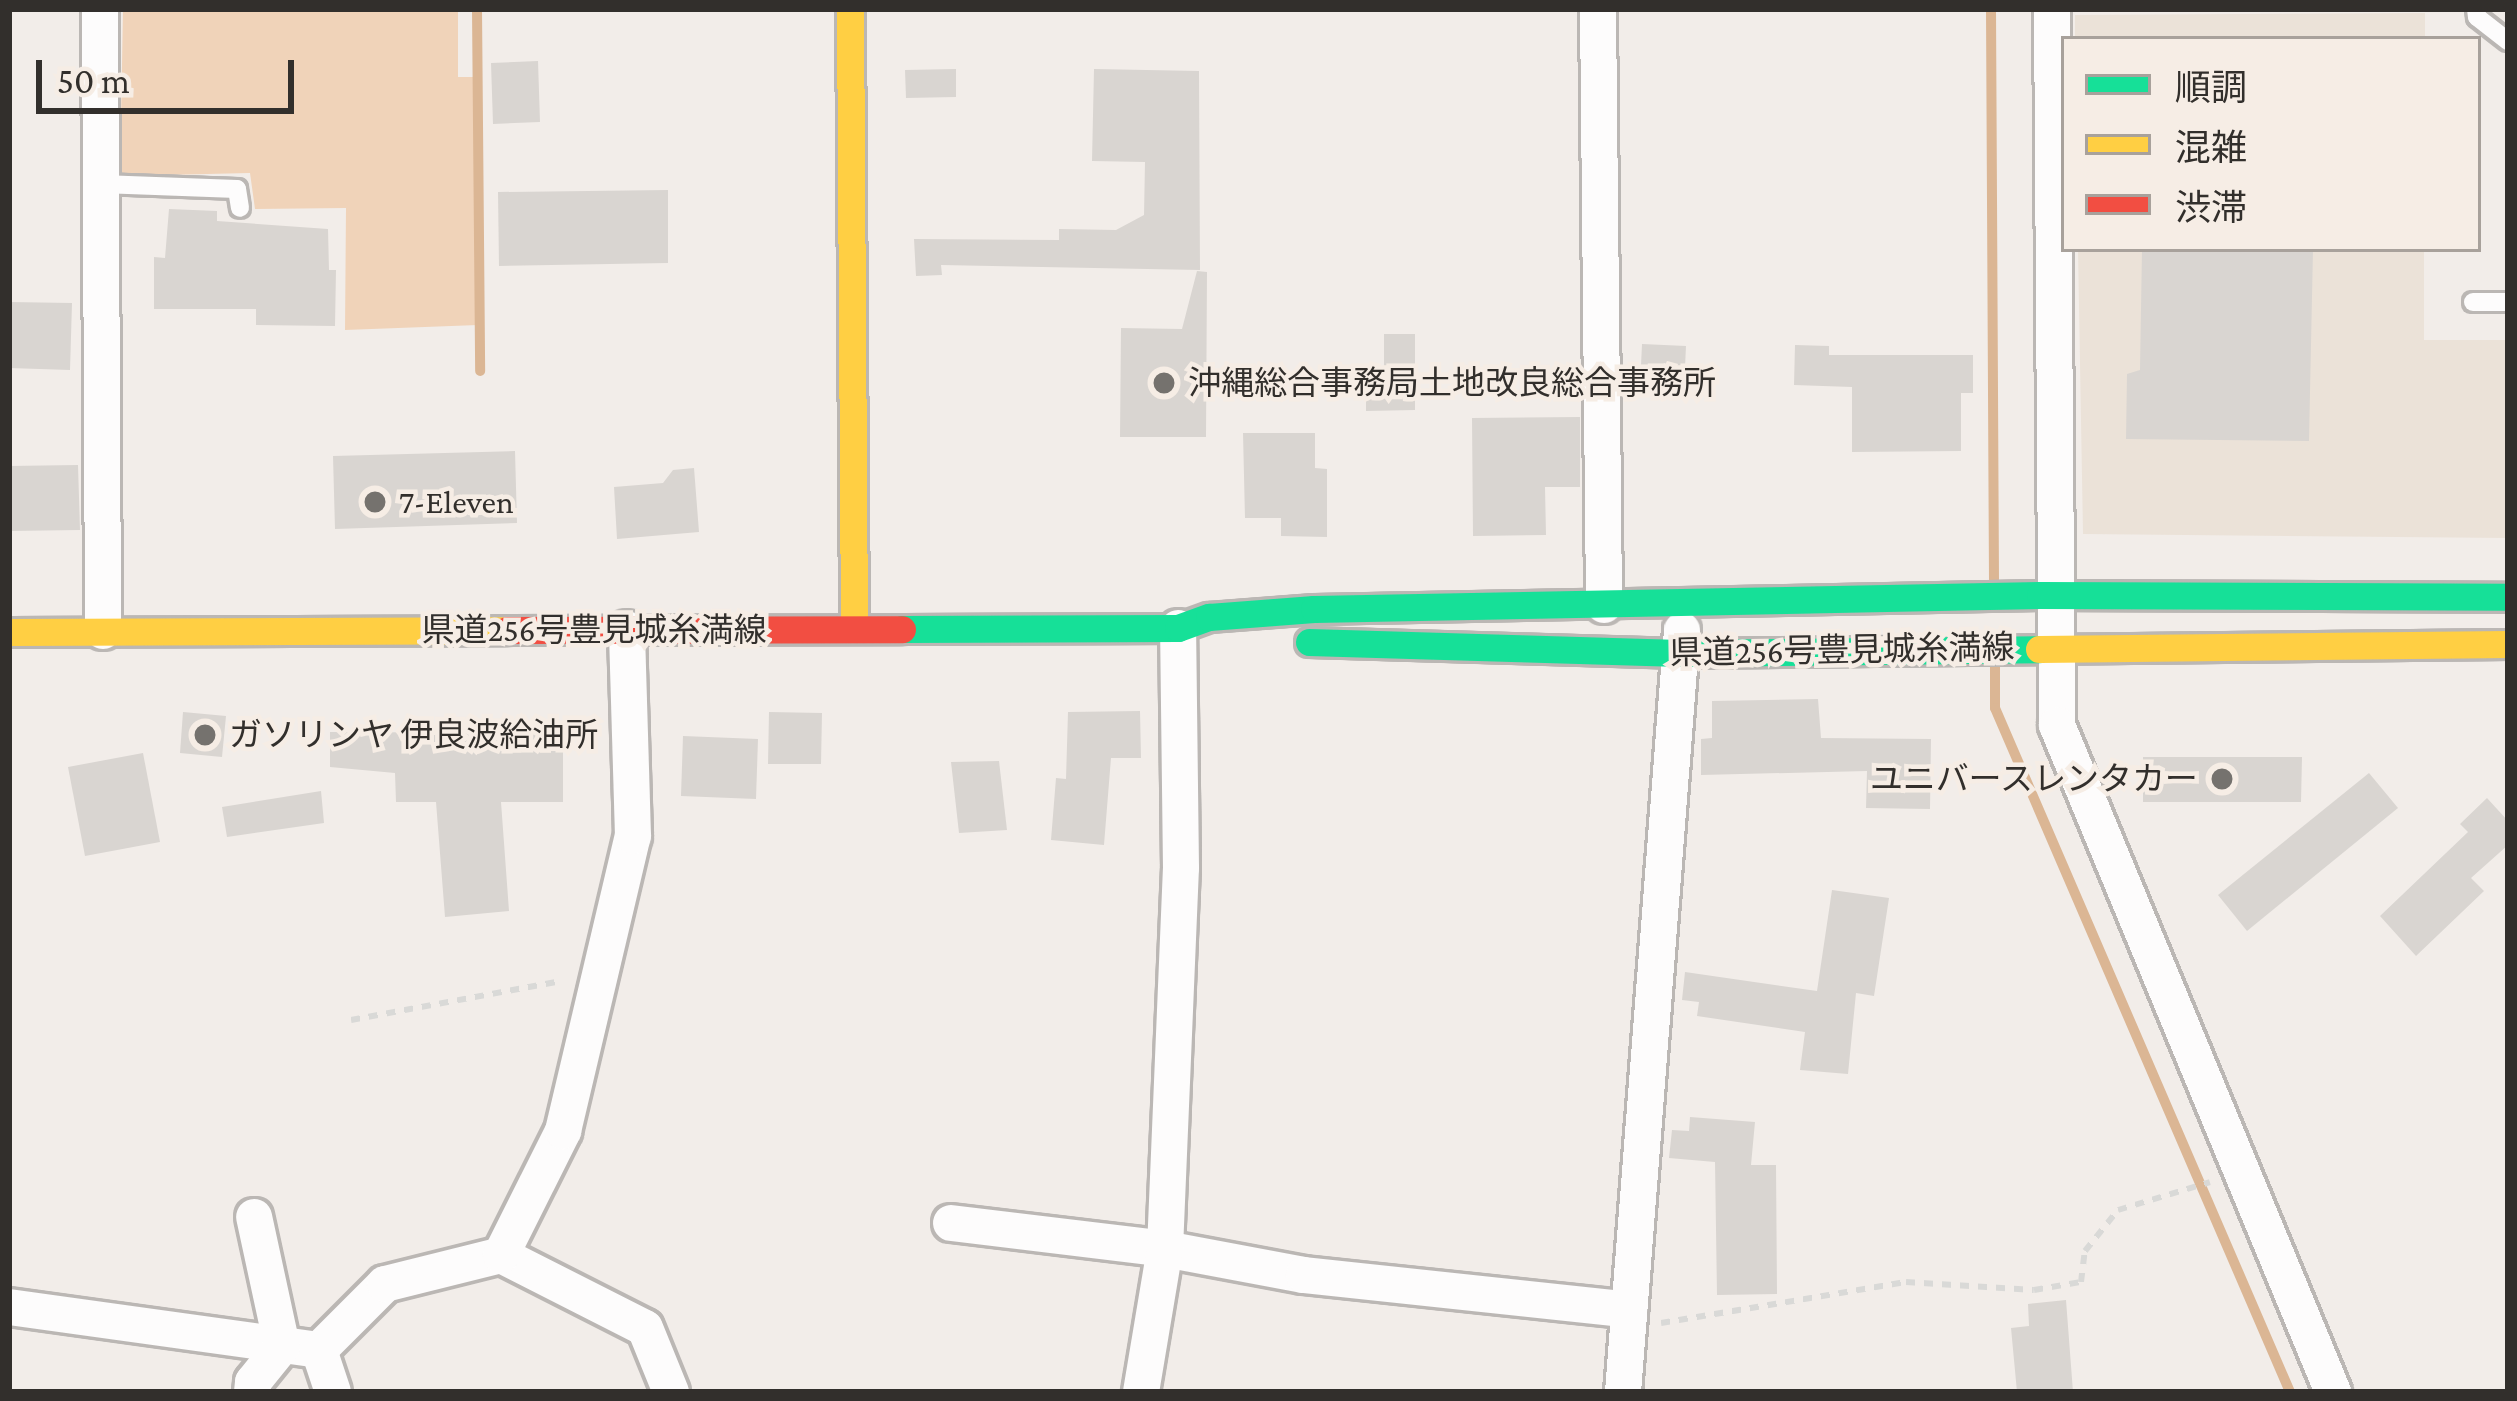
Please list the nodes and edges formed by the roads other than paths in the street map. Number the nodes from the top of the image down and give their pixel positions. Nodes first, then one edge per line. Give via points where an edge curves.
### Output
1 (100, 9) edge
2 (850, 9) edge
3 (1598, 9) edge
4 (2053, 9) edge
5 (2476, 9) edge
6 (2508, 41) edge
7 (101, 184) junction
8 (240, 208) dead end
9 (2473, 302) dead end
10 (2508, 302) edge
11 (2050, 595) junction
12 (2508, 597) edge
13 (1684, 602) junction
14 (1604, 605) junction
15 (1178, 628) junction
16 (627, 629) junction
17 (854, 629) junction
18 (103, 631) junction
19 (9, 632) edge
20 (2508, 644) edge
21 (2050, 647) junction
22 (1680, 653) junction
23 (254, 1217) dead end
24 (950, 1223) dead end
25 (1165, 1249) junction
26 (501, 1255) junction
27 (9, 1307) edge
28 (1629, 1319) junction
29 (282, 1346) junction
30 (319, 1350) junction
31 (252, 1392) edge
32 (333, 1392) edge
33 (670, 1392) edge
34 (1141, 1392) edge
35 (1623, 1392) edge
36 (2333, 1392) edge

1 - 7 street
2 - 17 main road
3 - 14 street
4 - 11 street
5 - 6 lane
7 - 8 lane via 237,189
7 - 18 street
9 - 10 lane
11 - 12 main road, 県道256号豊見城糸満線
11 - 13 main road, 県道256号豊見城糸満線
11 - 21 street
13 - 14 main road, 県道256号豊見城糸満線
13 - 22 street
14 - 15 main road, 県道256号豊見城糸満線 via 1314,609 1208,617
15 - 17 main road, 県道256号豊見城糸満線
15 - 22 main road, 県道256号豊見城糸満線 via 1207,638
15 - 25 street via 1181,868
16 - 17 main road, 県道256号豊見城糸満線
16 - 18 main road, 県道256号豊見城糸満線
16 - 26 street via 633,836 563,1132
18 - 19 main road, 県道256号豊見城糸満線
20 - 21 main road, 県道256号豊見城糸満線
21 - 22 main road, 県道256号豊見城糸満線
21 - 36 street via 2057,724
22 - 28 street
23 - 29 street
24 - 25 street
25 - 28 street
25 - 34 street
26 - 30 street via 385,1284
26 - 33 street via 645,1328
27 - 29 street
28 - 35 street
29 - 30 street
29 - 31 street
30 - 32 street

